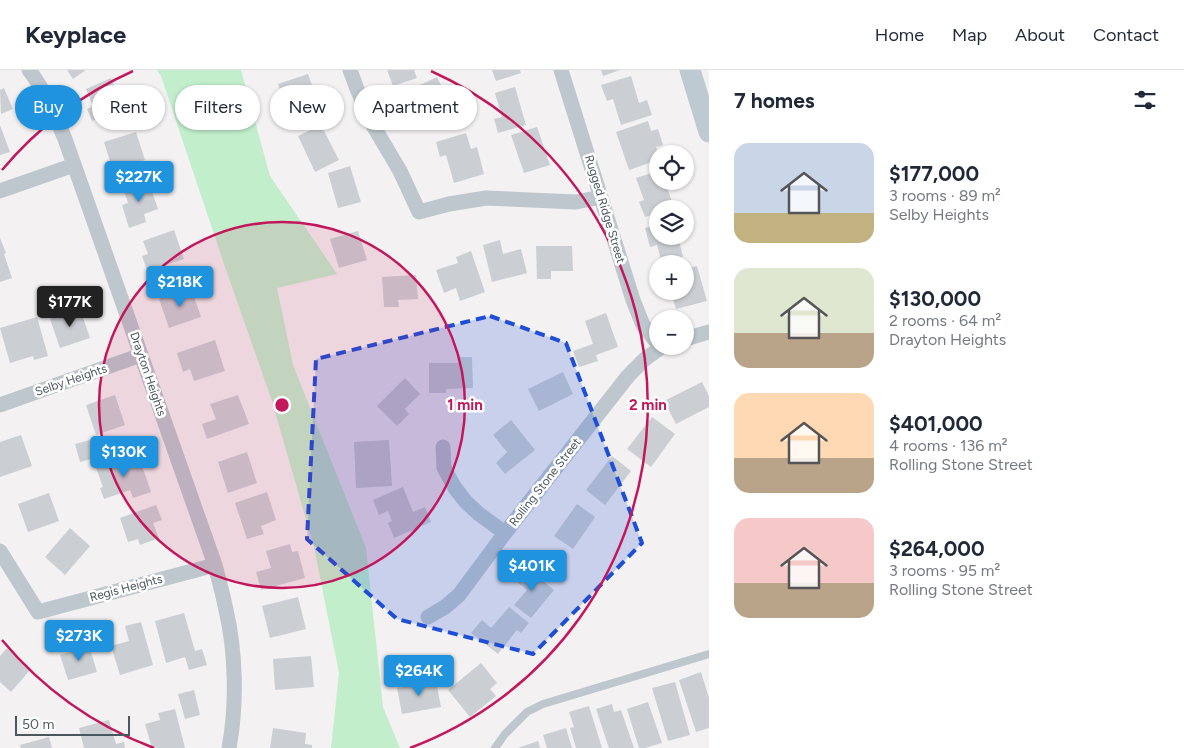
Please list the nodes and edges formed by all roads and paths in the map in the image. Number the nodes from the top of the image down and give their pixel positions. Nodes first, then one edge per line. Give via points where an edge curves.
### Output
1 (29, 70) edge
2 (350, 70) edge
3 (561, 70) edge
4 (690, 70) edge
5 (709, 132) edge
6 (74, 165) junction
7 (0, 191) edge
8 (601, 197) junction
9 (649, 332) edge
10 (709, 332) edge
11 (694, 336) edge
12 (650, 355) edge
13 (141, 356) junction
14 (0, 405) edge
15 (442, 448) dead end
16 (505, 533) junction
17 (0, 551) edge
18 (215, 565) junction
19 (428, 617) dead end
20 (709, 654) edge
21 (229, 748) edge
22 (494, 748) edge

1 - 6 street, Drayton Heights via 51,106
2 - 8 street via 374,126 419,212 486,198 576,202
3 - 8 street, Rugged Ridge Street
4 - 5 main road
6 - 7 street
6 - 13 street, Drayton Heights
8 - 9 street, Rugged Ridge Street via 639,316
10 - 11 street
12 - 16 street, Rolling Stone Street via 628,376
13 - 14 street, Selby Heights
13 - 18 street, Drayton Heights
15 - 16 street via 444,468 455,488 479,514
16 - 19 street, Rolling Stone Street via 458,595
17 - 18 street, Regis Heights via 38,612
18 - 21 street, Drayton Heights via 227,611 233,653 234,695
20 - 22 lane via 543,704 527,712

